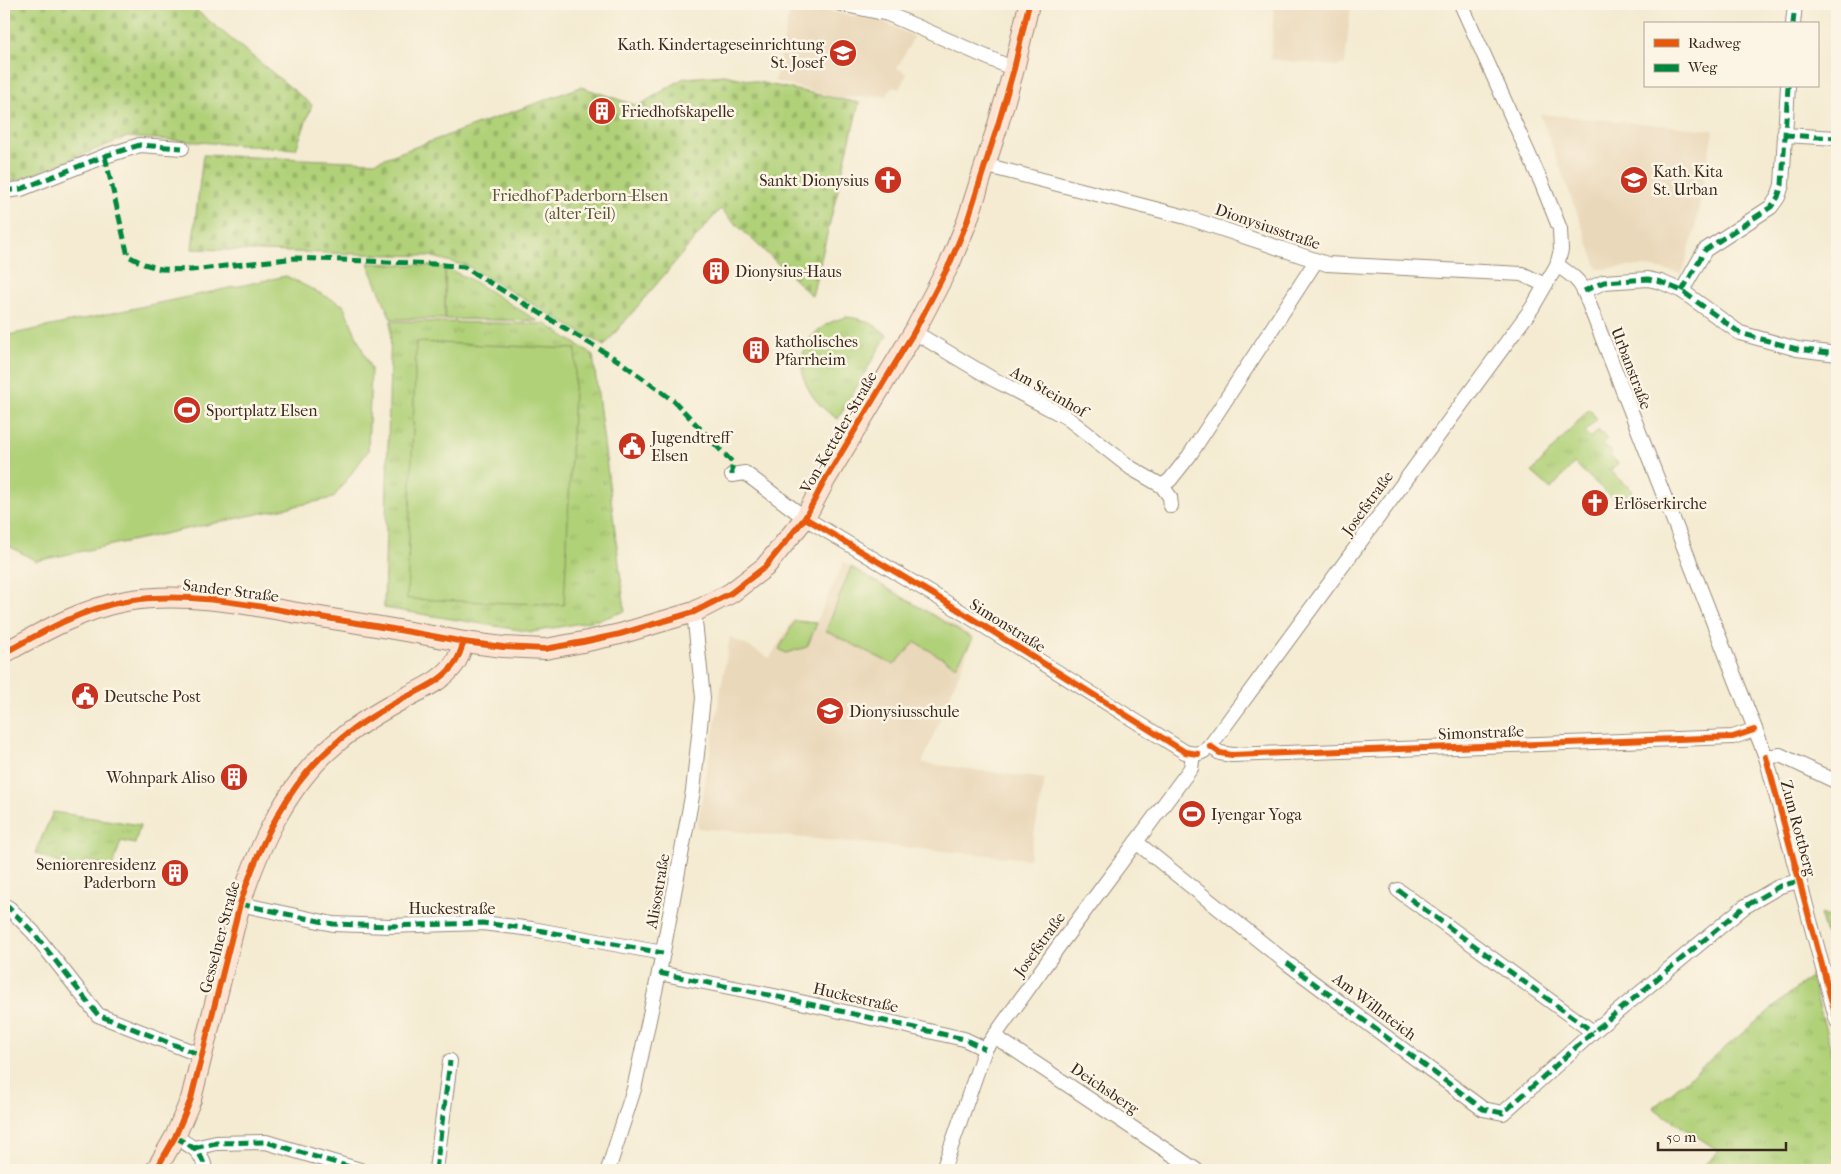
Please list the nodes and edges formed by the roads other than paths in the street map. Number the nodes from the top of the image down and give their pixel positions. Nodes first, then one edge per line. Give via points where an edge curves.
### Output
1 (841, 4) edge
2 (1029, 4) edge
3 (1461, 4) edge
4 (1795, 4) edge
5 (1793, 22) edge
6 (1014, 69) junction
7 (1788, 88) edge
8 (1784, 135) junction
9 (1837, 138) edge
10 (182, 148) dead end
11 (984, 165) junction
12 (4, 191) edge
13 (1316, 261) junction
14 (1556, 265) junction
15 (1545, 285) junction
16 (1584, 291) junction
17 (1682, 291) junction
18 (914, 332) junction
19 (1837, 354) edge
20 (732, 475) dead end
21 (1162, 486) junction
22 (1171, 506) dead end
23 (805, 518) junction
24 (694, 612) junction
25 (464, 642) junction
26 (4, 653) edge
27 (1754, 730) junction
28 (1200, 752) junction
29 (1766, 757) junction
30 (1837, 782) edge
31 (1136, 842) junction
32 (1799, 881) junction
33 (1398, 890) dead end
34 (240, 904) junction
35 (4, 905) edge
36 (663, 953) junction
37 (659, 973) junction
38 (1837, 1021) edge
39 (1593, 1032) junction
40 (994, 1036) junction
41 (985, 1049) junction
42 (203, 1056) junction
43 (450, 1061) dead end
44 (175, 1137) junction
45 (194, 1148) junction
46 (156, 1170) edge
47 (205, 1170) edge
48 (360, 1170) edge
49 (436, 1170) edge
50 (608, 1170) edge
51 (943, 1170) edge
52 (1196, 1170) edge

1 - 6 street via 888,14
2 - 6 street, Von-Ketteler-Straße
3 - 14 street via 1560,229 1561,250
4 - 5 street
6 - 11 street, Von-Ketteler-Straße
7 - 8 street
8 - 9 street
8 - 17 street via 1782,185 1778,197 1771,207 1705,250
10 - 12 street via 140,145 22,189
11 - 13 street, Dionysiusstraße via 1186,217
11 - 18 street, Von-Ketteler-Straße via 967,222 950,263
13 - 15 street, Dionysiusstraße via 1344,266 1522,274
13 - 21 street via 1189,456
14 - 15 street, Josefstraße
14 - 16 street, Urbanstraße via 1574,277
15 - 28 street, Josefstraße via 1532,308
16 - 17 street via 1604,282 1648,279
16 - 27 street, Urbanstraße
17 - 19 street via 1740,333 1796,349
18 - 21 street, Am Steinhof via 991,378 1066,417 1130,468
18 - 23 street, Von-Ketteler-Straße
20 - 23 street, Von-Ketteler-Straße via 745,473
21 - 22 street via 1170,497
23 - 24 street, Von-Ketteler-Straße via 758,573 731,593
23 - 28 street, Simonstraße via 1185,752
24 - 25 street, Von-Ketteler-Straße via 602,638 545,649
24 - 36 street, Alisostraße via 703,698 693,791
25 - 26 street, Sander Straße via 218,600 159,598 125,601 99,608 68,619
25 - 34 street, Gesselner Straße via 454,664 432,684 367,720 335,743 312,767 274,823 259,852
27 - 28 street, Simonstraße via 1733,737 1232,755
27 - 29 street, Urbanstraße
28 - 31 street, Josefstraße
29 - 30 street via 1780,755
29 - 32 street, Zum Rottberg
31 - 39 street, Am Willnteich via 1287,963 1483,1109 1504,1113
31 - 40 street, Josefstraße
32 - 38 street, Zum Rottberg
32 - 39 street, Am Willnteich via 1780,886 1744,907
33 - 39 street
34 - 36 street, Huckestraße via 333,924 482,923
34 - 42 street, Gesselner Straße
35 - 42 street via 33,932 98,1015
36 - 37 street, Alisostraße
37 - 41 street, Huckestraße via 964,1039
37 - 50 street, Alisostraße via 634,1089
40 - 41 street, Josefstraße
40 - 52 street, Deichsberg
41 - 51 street, Josefstraße
42 - 44 street, Gesselner Straße via 191,1100
43 - 49 street
44 - 45 street
44 - 46 street, Gesselner Straße
45 - 47 street via 204,1160
45 - 48 street via 216,1143 266,1142

